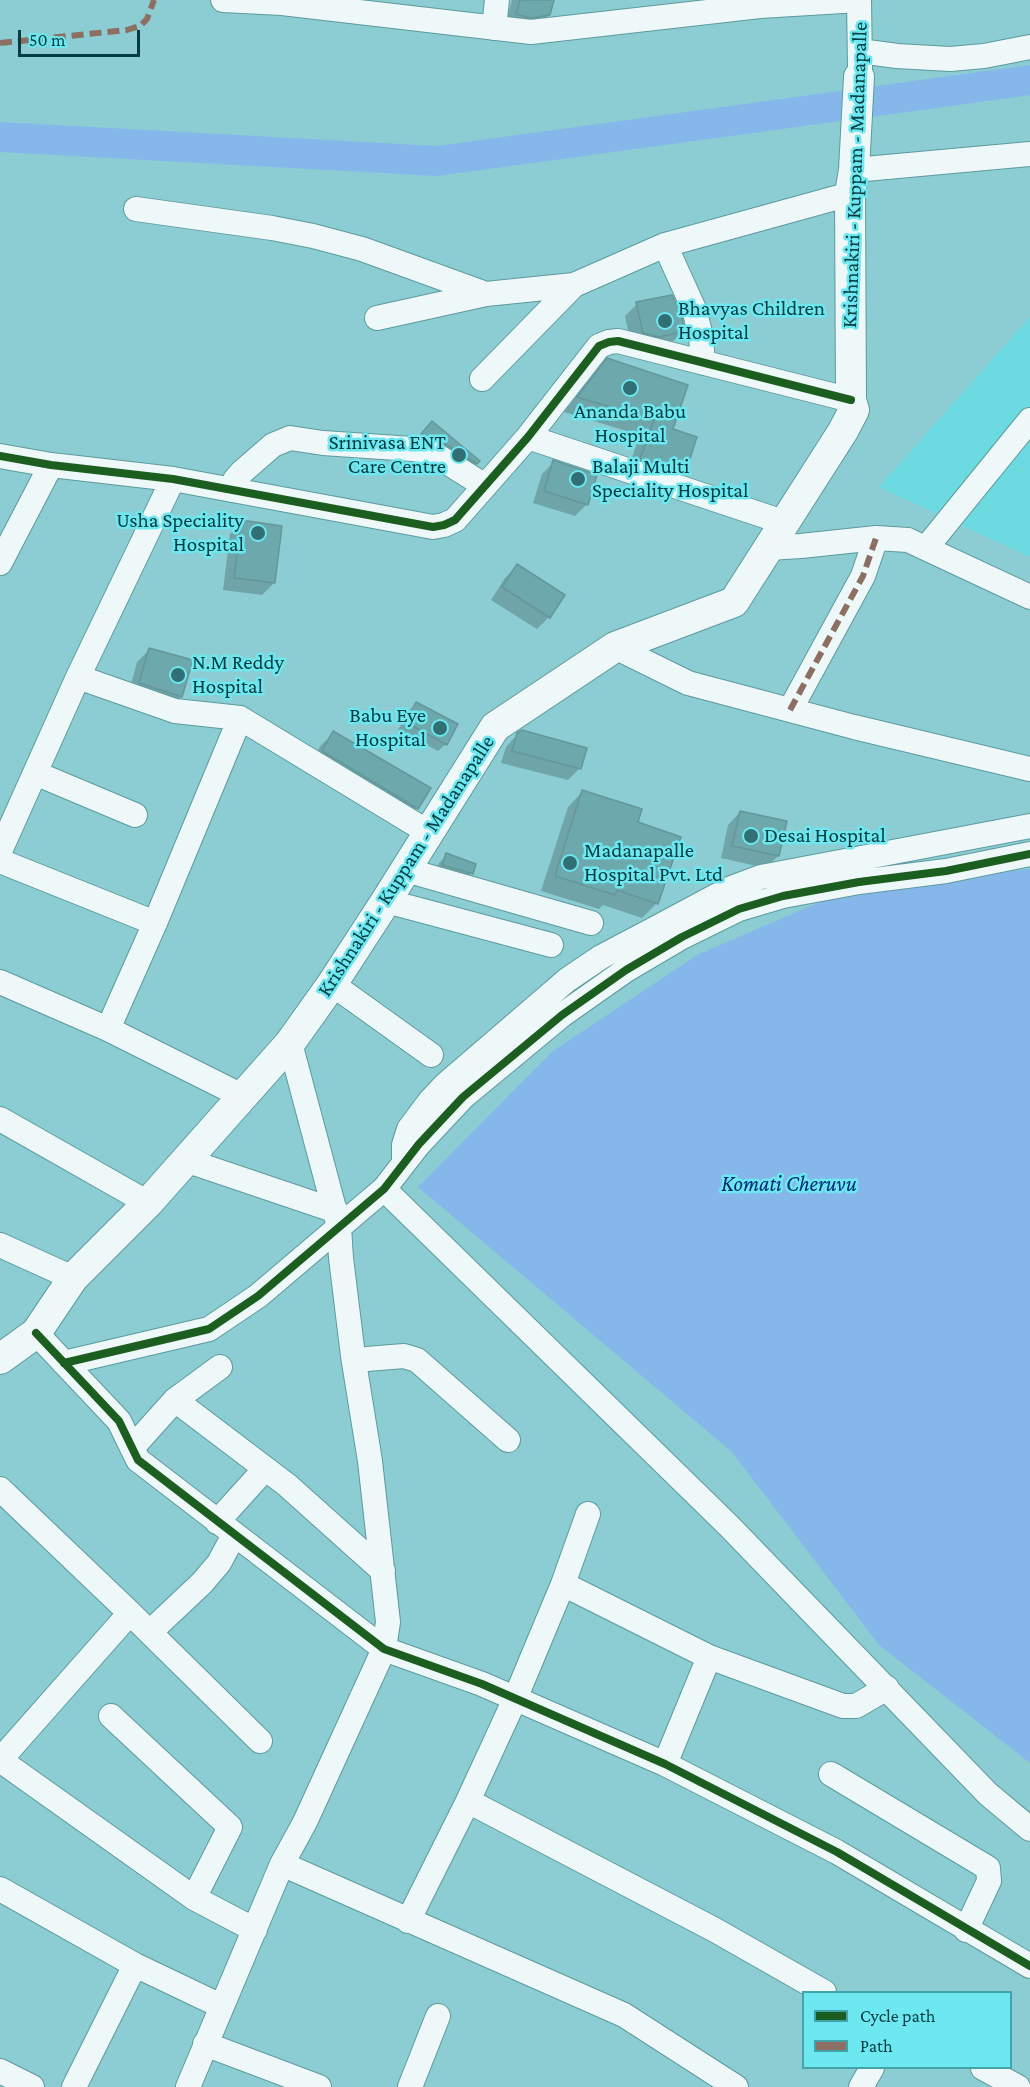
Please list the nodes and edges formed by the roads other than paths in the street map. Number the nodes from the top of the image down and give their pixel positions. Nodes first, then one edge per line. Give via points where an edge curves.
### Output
1 (223, 0) edge
2 (497, 0) edge
3 (859, 0) edge
4 (494, 28) junction
5 (1030, 46) edge
6 (860, 64) junction
7 (1030, 154) edge
8 (853, 176) junction
9 (136, 209) dead end
10 (665, 245) junction
11 (574, 285) junction
12 (486, 294) junction
13 (377, 318) dead end
14 (703, 363) junction
15 (482, 379) dead end
16 (851, 400) junction
17 (1030, 420) edge
18 (528, 437) junction
19 (0, 456) edge
20 (51, 465) junction
21 (173, 479) junction
22 (485, 486) junction
23 (232, 490) junction
24 (786, 523) junction
25 (876, 538) junction
26 (768, 548) junction
27 (926, 548) junction
28 (0, 563) edge
29 (1030, 597) edge
30 (615, 647) junction
31 (78, 677) junction
32 (790, 710) junction
33 (240, 718) junction
34 (1030, 769) edge
35 (35, 773) junction
36 (135, 815) dead end
37 (1030, 826) edge
38 (428, 832) junction
39 (0, 851) edge
40 (1030, 854) edge
41 (0, 861) edge
42 (406, 870) junction
43 (386, 901) junction
44 (155, 923) junction
45 (591, 924) dead end
46 (551, 945) dead end
47 (0, 982) edge
48 (332, 984) junction
49 (108, 1029) junction
50 (290, 1043) junction
51 (431, 1055) dead end
52 (242, 1096) junction
53 (0, 1119) edge
54 (188, 1161) junction
55 (404, 1163) junction
56 (384, 1189) junction
57 (148, 1203) junction
58 (337, 1219) junction
59 (0, 1245) edge
60 (73, 1278) junction
61 (36, 1333) junction
62 (0, 1359) edge
63 (354, 1360) junction
64 (64, 1363) junction
65 (220, 1367) dead end
66 (175, 1400) junction
67 (508, 1440) dead end
68 (132, 1448) junction
69 (265, 1469) junction
70 (0, 1489) edge
71 (588, 1514) dead end
72 (226, 1528) junction
73 (383, 1571) junction
74 (563, 1584) junction
75 (130, 1612) junction
76 (150, 1632) junction
77 (384, 1649) junction
78 (709, 1657) junction
79 (887, 1688) junction
80 (515, 1699) junction
81 (111, 1716) dead end
82 (260, 1741) dead end
83 (0, 1760) edge
84 (665, 1764) junction
85 (831, 1774) dead end
86 (468, 1801) junction
87 (1030, 1829) edge
88 (282, 1864) junction
89 (0, 1889) edge
90 (195, 1898) junction
91 (408, 1921) junction
92 (255, 1930) junction
93 (966, 1930) junction
94 (135, 1965) junction
95 (1030, 1966) edge
96 (822, 1991) edge
97 (221, 2006) junction
98 (438, 2016) dead end
99 (205, 2044) junction
100 (871, 2069) edge
101 (986, 2069) edge
102 (0, 2071) edge
103 (32, 2087) edge
104 (74, 2087) edge
105 (188, 2087) edge
106 (320, 2087) edge
107 (410, 2087) edge
108 (736, 2087) edge
109 (861, 2087) edge
110 (1018, 2087) edge

1 - 4 street via 282,3
2 - 4 street
3 - 4 street via 760,6 531,32
3 - 6 street, Krishnakiri - Kuppam - Madanapalle
5 - 6 street via 984,56 897,56
6 - 8 main road, Krishnakiri - Kuppam - Madanapalle
7 - 8 street
8 - 10 street
8 - 16 main road, Krishnakiri - Kuppam - Madanapalle
9 - 12 street via 313,236 362,249
10 - 11 street
10 - 14 street via 694,309
11 - 12 street
11 - 15 street
12 - 13 street
14 - 16 street
14 - 18 street via 618,341 599,346
16 - 24 main road, Krishnakiri - Kuppam - Madanapalle via 854,410 843,431
17 - 27 street
18 - 22 street
18 - 24 street
19 - 20 street
20 - 21 street
20 - 28 street
21 - 23 street
21 - 31 street
22 - 23 street via 455,519 433,527
22 - 23 street via 431,452 290,438 273,445 242,472
24 - 26 main road, Krishnakiri - Kuppam - Madanapalle
25 - 26 street
25 - 27 street via 908,540
25 - 32 street via 863,576
26 - 30 main road, Krishnakiri - Kuppam - Madanapalle via 734,602
27 - 29 street
30 - 32 street via 688,683
30 - 38 main road, Krishnakiri - Kuppam - Madanapalle via 495,727
31 - 33 street via 176,711
31 - 35 street
32 - 34 street
33 - 38 street
33 - 44 street
35 - 36 street
35 - 39 street
37 - 55 street via 761,877 729,889 601,957 567,980 446,1084 409,1130
38 - 42 main road, Krishnakiri - Kuppam - Madanapalle
40 - 55 street via 783,896 739,909 682,937 562,1015 463,1097
41 - 44 street
42 - 43 main road, Krishnakiri - Kuppam - Madanapalle
42 - 45 street
43 - 46 street
43 - 48 main road, Krishnakiri - Kuppam - Madanapalle
44 - 49 street
47 - 49 street
48 - 50 main road, Krishnakiri - Kuppam - Madanapalle
48 - 51 street
49 - 52 street
50 - 52 main road, Krishnakiri - Kuppam - Madanapalle
50 - 58 street
52 - 54 main road, Krishnakiri - Kuppam - Madanapalle
53 - 57 street
54 - 57 main road, Krishnakiri - Kuppam - Madanapalle
54 - 58 street
55 - 56 street
56 - 58 street
56 - 79 street via 729,1526
57 - 60 main road, Krishnakiri - Kuppam - Madanapalle
58 - 63 street
58 - 64 street via 258,1296 209,1329
59 - 60 street
60 - 61 main road, Krishnakiri - Kuppam - Madanapalle
61 - 62 main road
61 - 64 street
63 - 67 street via 404,1356 417,1360
63 - 73 street
64 - 68 street via 119,1421
65 - 66 street
66 - 68 street
66 - 69 street
68 - 72 street via 138,1460
69 - 72 street
69 - 73 street
70 - 75 street
71 - 74 street
72 - 76 street via 219,1563
72 - 77 street
73 - 77 street via 388,1622
74 - 78 street
74 - 80 street
75 - 76 street
75 - 83 street
76 - 82 street
77 - 80 street
77 - 88 street
78 - 79 street via 843,1707 856,1706
78 - 84 street
79 - 87 street via 988,1794
80 - 84 street
80 - 86 street
81 - 90 street via 230,1827
83 - 90 street
84 - 93 street via 837,1852
85 - 93 street via 988,1868 989,1881
86 - 91 street
86 - 96 street via 715,1930
88 - 91 street
88 - 92 street
89 - 94 street
90 - 92 street
91 - 108 street via 624,2015
92 - 97 street
93 - 95 street
94 - 97 street
94 - 104 street
97 - 99 street
98 - 107 street
99 - 105 street
99 - 106 street
100 - 109 street
101 - 110 street
102 - 103 street

